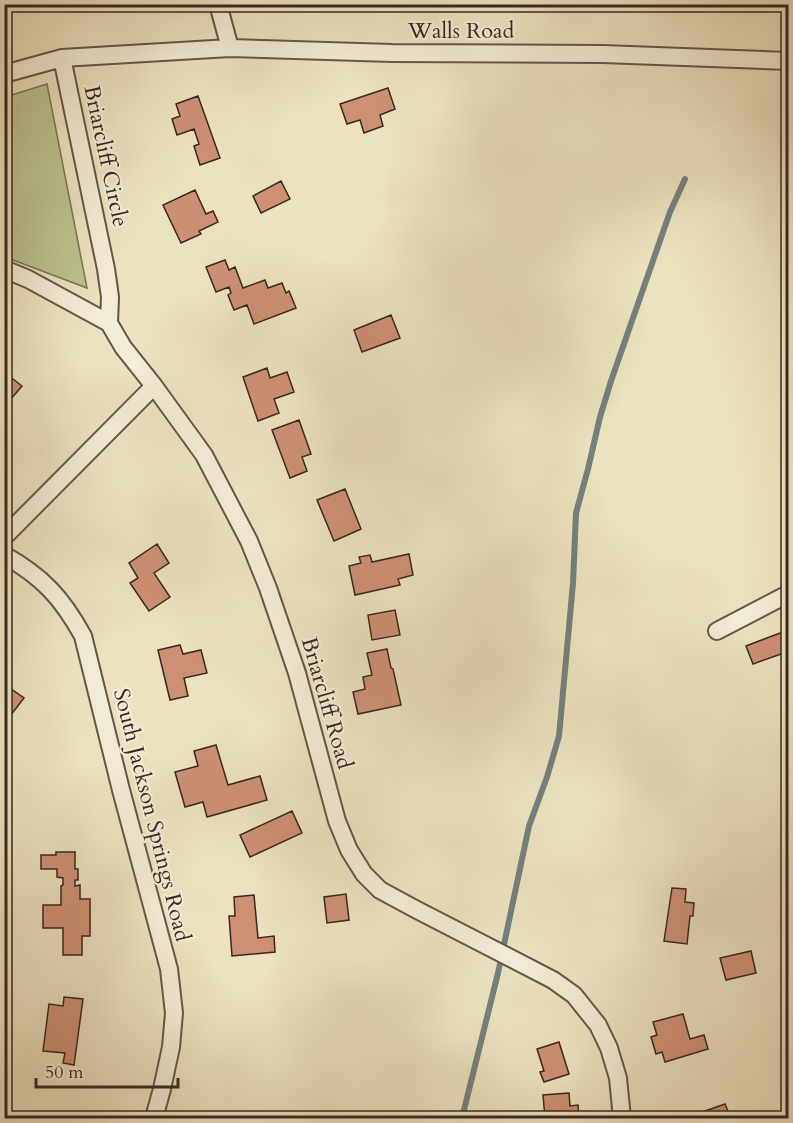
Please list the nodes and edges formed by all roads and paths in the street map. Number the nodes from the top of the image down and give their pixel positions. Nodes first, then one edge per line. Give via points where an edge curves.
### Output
1 (218, 4) edge
2 (230, 48) junction
3 (62, 58) junction
4 (789, 61) edge
5 (4, 74) edge
6 (4, 269) edge
7 (110, 323) junction
8 (154, 386) junction
9 (4, 537) edge
10 (4, 555) edge
11 (789, 594) edge
12 (717, 631) dead end
13 (154, 1119) edge
14 (622, 1119) edge

1 - 2 street
2 - 3 street, Walls Road
2 - 4 street, Walls Road
3 - 5 street
3 - 7 street, Briarcliff Circle via 106,268
6 - 7 street
7 - 8 street, Briarcliff Road via 123,347
8 - 9 street
8 - 14 street, Briarcliff Road via 204,455 249,541 297,673 337,821 364,874 380,890 514,959 574,996 598,1025 609,1048 618,1078
10 - 13 street, South Jackson Springs Road via 57,595 84,636 169,969 174,1013 171,1047
11 - 12 street

